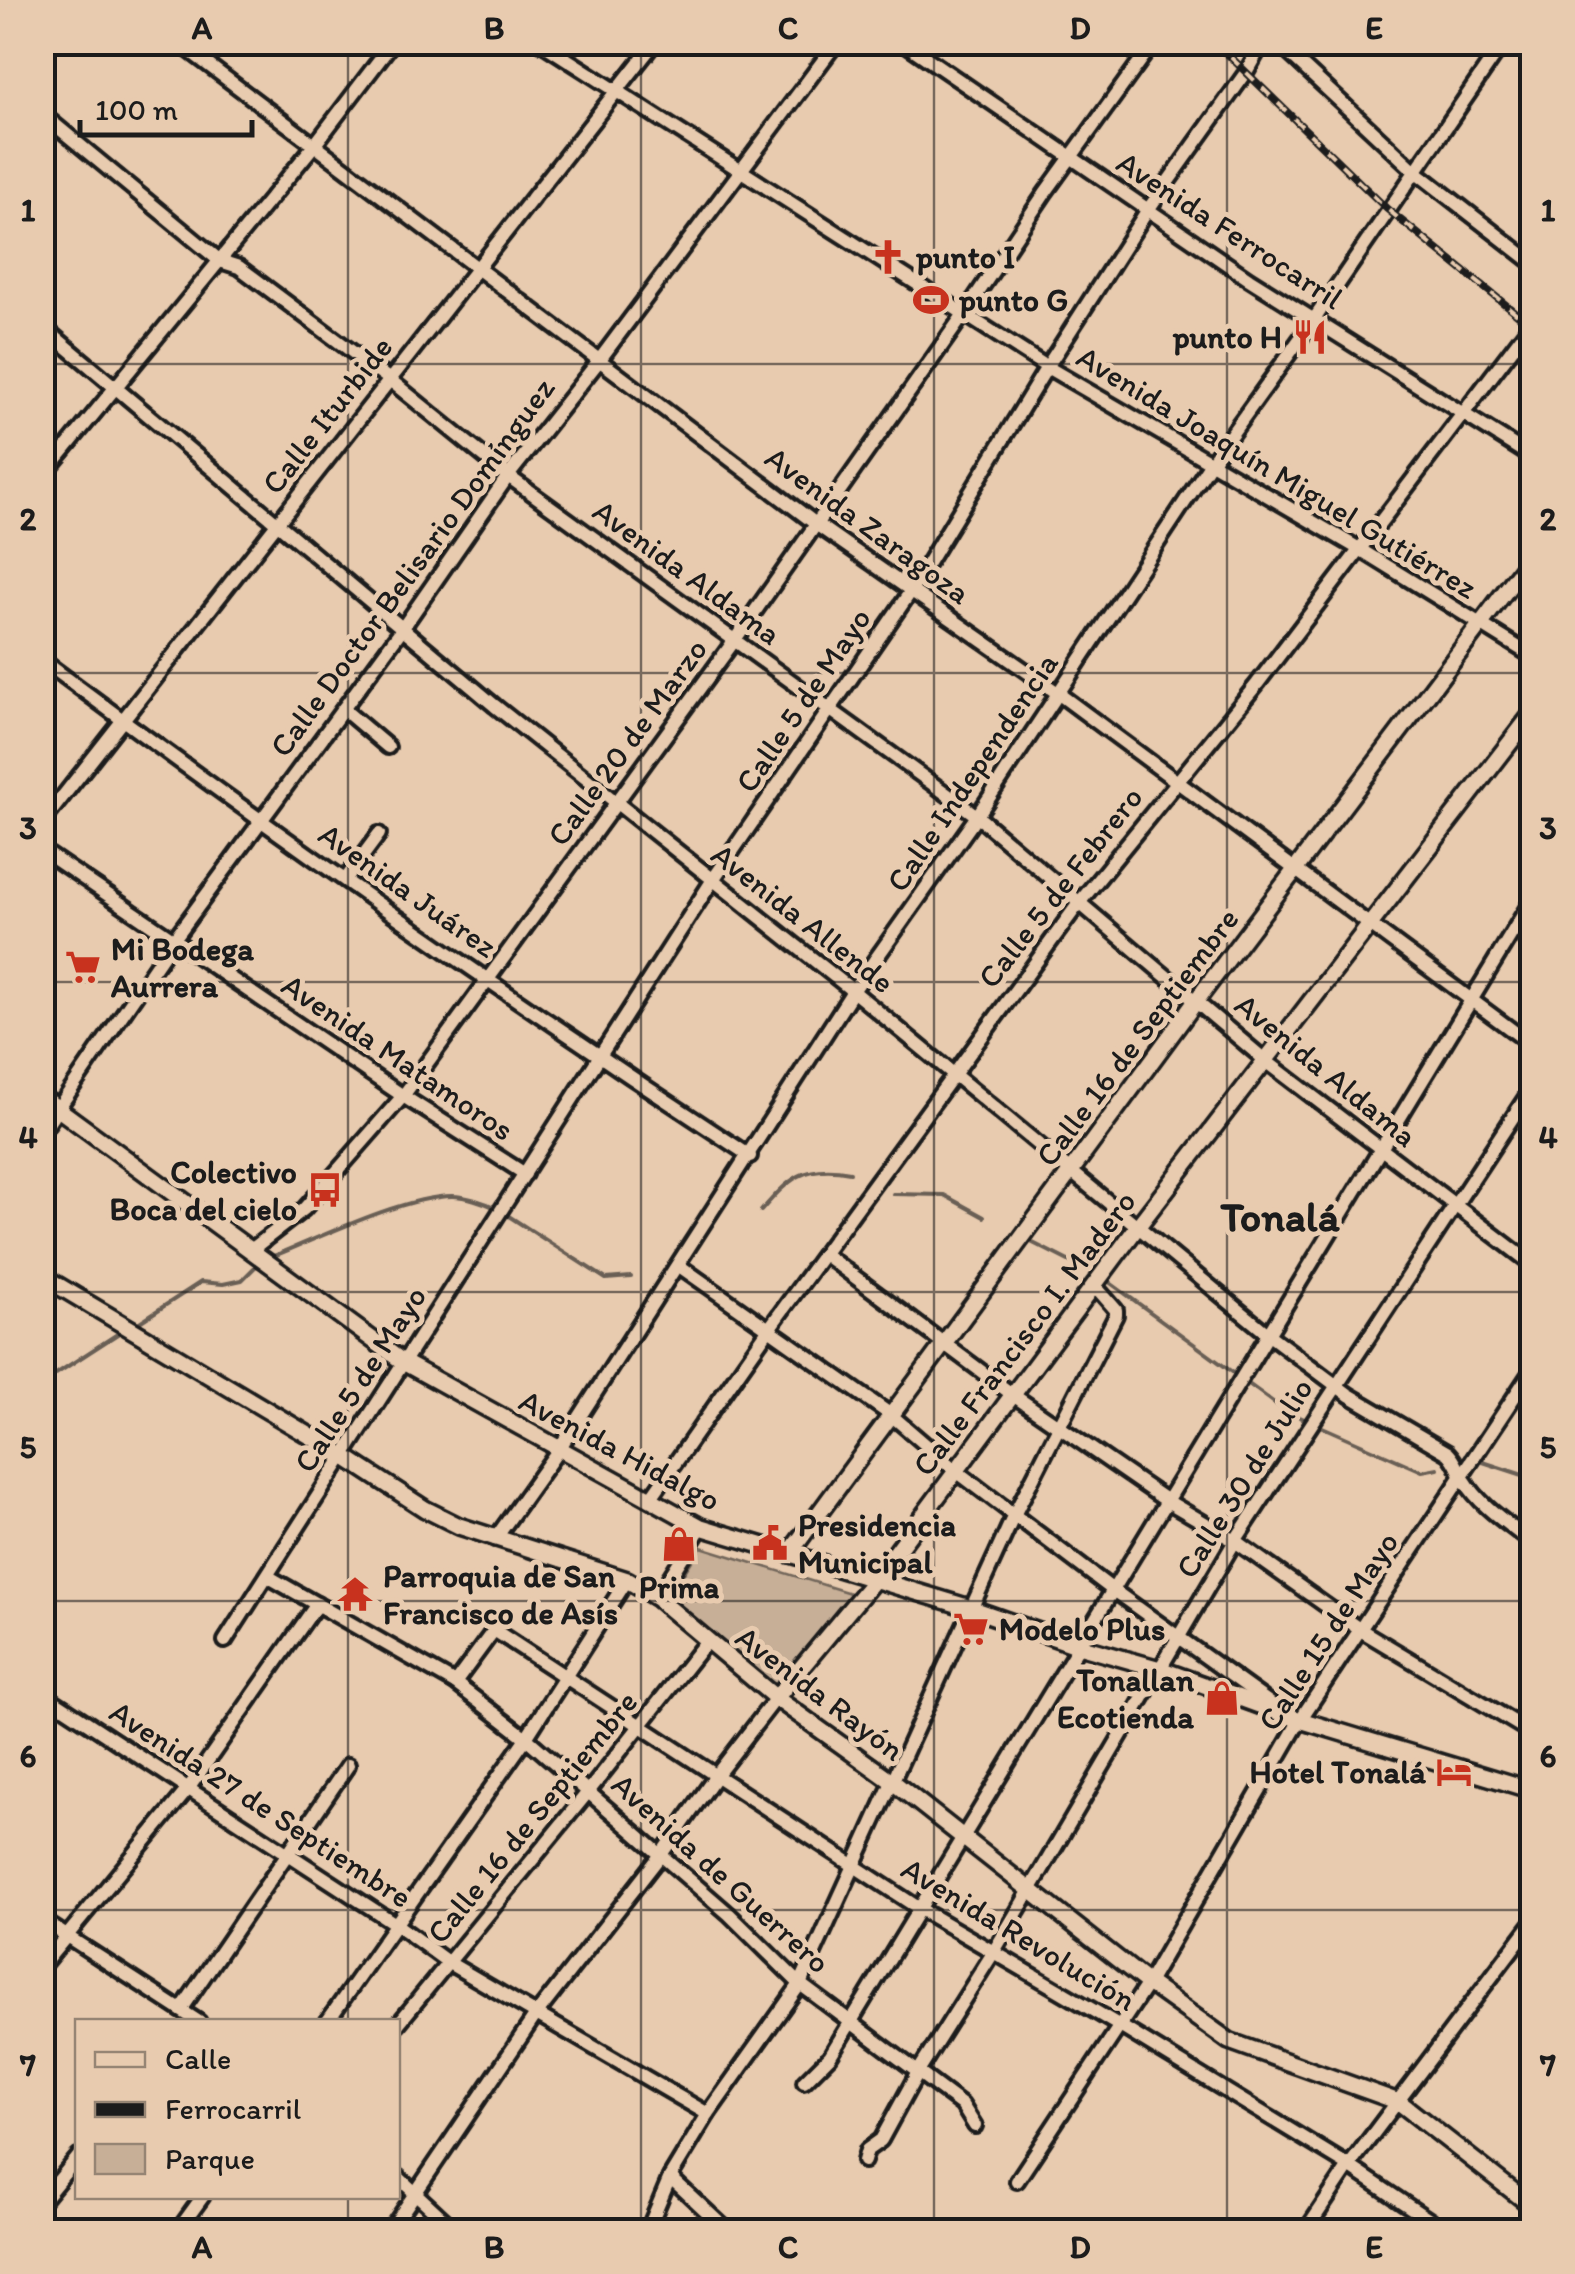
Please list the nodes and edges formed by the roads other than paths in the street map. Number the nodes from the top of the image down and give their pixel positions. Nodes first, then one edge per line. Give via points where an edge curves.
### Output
1 (178, 42) edge
2 (392, 42) edge
3 (540, 42) edge
4 (655, 42) edge
5 (837, 42) edge
6 (902, 42) edge
7 (1154, 42) edge
8 (1264, 42) edge
9 (1277, 42) edge
10 (1504, 42) edge
11 (616, 92) junction
12 (42, 114) edge
13 (316, 144) junction
14 (1072, 158) junction
15 (1415, 170) junction
16 (738, 172) junction
17 (1147, 211) junction
18 (220, 261) junction
19 (1532, 262) edge
20 (476, 270) junction
21 (964, 314) junction
22 (1315, 318) junction
23 (1532, 323) edge
24 (42, 326) edge
25 (598, 362) junction
26 (1047, 367) junction
27 (390, 380) junction
28 (116, 388) junction
29 (1465, 412) junction
30 (1532, 456) edge
31 (1210, 464) junction
32 (508, 476) junction
33 (42, 477) edge
34 (278, 523) junction
35 (816, 524) junction
36 (1360, 550) junction
37 (1532, 556) edge
38 (911, 591) junction
39 (1480, 624) junction
40 (402, 629) junction
41 (734, 641) junction
42 (1532, 656) edge
43 (42, 660) edge
44 (1059, 694) junction
45 (343, 709) junction
46 (831, 709) junction
47 (1532, 714) edge
48 (123, 720) junction
49 (388, 747) dead end
50 (1176, 782) junction
51 (616, 805) junction
52 (978, 816) junction
53 (260, 821) junction
54 (42, 822) edge
55 (379, 834) dead end
56 (42, 850) edge
57 (1296, 872) junction
58 (345, 880) junction
59 (712, 881) junction
60 (1532, 900) edge
61 (1079, 903) junction
62 (1370, 925) junction
63 (174, 940) junction
64 (488, 980) junction
65 (854, 991) junction
66 (1196, 1000) junction
67 (1471, 1001) junction
68 (1532, 1045) edge
69 (600, 1058) junction
70 (1266, 1061) junction
71 (954, 1073) junction
72 (1532, 1088) edge
73 (403, 1096) junction
74 (42, 1097) edge
75 (58, 1109) junction
76 (42, 1132) edge
77 (1380, 1151) junction
78 (750, 1156) junction
79 (1072, 1171) junction
80 (525, 1174) junction
81 (1454, 1205) junction
82 (1138, 1226) junction
83 (253, 1251) junction
84 (824, 1254) junction
85 (1532, 1264) edge
86 (678, 1266) junction
87 (42, 1276) edge
88 (1098, 1283) junction
89 (768, 1330) junction
90 (1269, 1335) junction
91 (943, 1344) junction
92 (402, 1362) junction
93 (1532, 1370) edge
94 (1331, 1391) junction
95 (1012, 1396) junction
96 (891, 1415) junction
97 (1058, 1427) junction
98 (559, 1449) junction
99 (342, 1456) junction
100 (955, 1470) junction
101 (1463, 1479) junction
102 (650, 1499) junction
103 (1167, 1502) junction
104 (1014, 1515) junction
105 (701, 1527) junction
106 (495, 1539) junction
107 (1234, 1541) junction
108 (1532, 1542) edge
109 (789, 1554) junction
110 (269, 1577) junction
111 (627, 1580) junction
112 (875, 1580) junction
113 (1113, 1590) junction
114 (657, 1598) junction
115 (316, 1604) junction
116 (970, 1608) junction
117 (1358, 1630) junction
118 (1180, 1635) junction
119 (225, 1641) dead end
120 (706, 1642) junction
121 (1082, 1647) junction
122 (1160, 1670) junction
123 (567, 1678) junction
124 (455, 1683) junction
125 (42, 1694) edge
126 (776, 1698) junction
127 (1294, 1718) junction
128 (640, 1728) junction
129 (1532, 1733) edge
130 (526, 1738) junction
131 (348, 1765) dead end
132 (715, 1777) junction
133 (893, 1782) junction
134 (188, 1788) junction
135 (1532, 1790) edge
136 (588, 1792) junction
137 (966, 1838) junction
138 (288, 1854) junction
139 (660, 1856) junction
140 (855, 1867) junction
141 (1029, 1891) junction
142 (920, 1909) junction
143 (42, 1920) edge
144 (1532, 1923) edge
145 (397, 1924) junction
146 (67, 1936) junction
147 (993, 1953) junction
148 (450, 1964) junction
149 (42, 1966) edge
150 (1148, 1983) junction
151 (800, 1984) junction
152 (181, 2010) junction
153 (535, 2016) junction
154 (195, 2019) edge
155 (329, 2019) edge
156 (400, 2022) edge
157 (852, 2022) junction
158 (1120, 2026) junction
159 (918, 2072) junction
160 (804, 2082) dead end
161 (1399, 2102) junction
162 (708, 2114) junction
163 (975, 2126) dead end
164 (864, 2161) dead end
165 (75, 2162) edge
166 (1348, 2166) junction
167 (670, 2177) junction
168 (400, 2179) edge
169 (1017, 2181) dead end
170 (417, 2194) junction
171 (202, 2199) edge
172 (42, 2201) edge
173 (1532, 2206) edge
174 (177, 2232) edge
175 (389, 2232) edge
176 (456, 2232) edge
177 (647, 2232) edge
178 (729, 2232) edge
179 (1304, 2232) edge
180 (1446, 2232) edge

1 - 13 street, Avenida Zaragoza
2 - 13 street
3 - 11 street, Avenida Joaquín Miguel Gutiérrez
4 - 11 street, Calle Iturbide
5 - 16 street, Calle Doctor Belisario Domínguez
6 - 14 street, Avenida Ferrocarril
7 - 14 street, Calle 20 de Marzo
8 - 17 street, Calle 5 de Mayo
9 - 15 street
10 - 15 street, Calle Independencia
11 - 16 street, Avenida Joaquín Miguel Gutiérrez
11 - 20 street, Calle Iturbide
12 - 18 street, Avenida Aldama
13 - 18 street
13 - 20 street, Avenida Zaragoza
14 - 17 street, Avenida Ferrocarril
14 - 21 street, Calle 20 de Marzo
15 - 19 street
15 - 22 street, Calle Independencia
16 - 21 street, Avenida Joaquín Miguel Gutiérrez
16 - 25 street, Calle Doctor Belisario Domínguez
17 - 22 street, Avenida Ferrocarril
17 - 26 street, Calle 5 de Mayo
18 - 27 street, Avenida Aldama via 238,267
18 - 28 street
20 - 25 street, Avenida Zaragoza
20 - 27 street, Calle Iturbide
21 - 26 street, Avenida Joaquín Miguel Gutiérrez
21 - 35 street, Calle 20 de Marzo
22 - 29 street, Avenida Ferrocarril
22 - 31 street, Calle Independencia
23 - 29 street, Calle 5 de Febrero
24 - 28 street, Avenida Allende
25 - 32 street, Calle Doctor Belisario Domínguez
25 - 35 street, Avenida Zaragoza
26 - 31 street, Avenida Joaquín Miguel Gutiérrez
26 - 38 street, Calle 5 de Mayo
27 - 32 street, Avenida Aldama
27 - 34 street, Calle Iturbide
28 - 33 street
28 - 34 street, Avenida Allende
29 - 30 street, Avenida Ferrocarril
29 - 36 street, Calle 5 de Febrero
31 - 36 street, Avenida Joaquín Miguel Gutiérrez
31 - 44 street, Calle Independencia
32 - 40 street, Calle Doctor Belisario Domínguez
32 - 41 street, Avenida Aldama
34 - 40 street, Avenida Allende
34 - 48 street, Calle Iturbide
35 - 38 street, Avenida Zaragoza
35 - 41 street, Calle 20 de Marzo
36 - 39 street, Avenida Joaquín Miguel Gutiérrez
36 - 50 street, Calle 5 de Febrero
37 - 39 main road, Calle 16 de Septiembre
38 - 44 street, Avenida Zaragoza
38 - 46 street, Calle 5 de Mayo
39 - 42 street, Avenida Joaquín Miguel Gutiérrez
39 - 57 main road, Calle 16 de Septiembre
40 - 45 street, Calle Doctor Belisario Domínguez
40 - 51 street, Avenida Allende
41 - 46 street, Avenida Aldama
41 - 51 street, Calle 20 de Marzo
43 - 48 street, Avenida Juárez
44 - 50 street, Avenida Zaragoza
44 - 52 street, Calle Independencia
45 - 49 street
45 - 53 street, Calle Doctor Belisario Domínguez
46 - 52 street, Avenida Aldama
46 - 59 street, Calle 5 de Mayo
47 - 62 main road, Calle Francisco I. Madero
48 - 53 street, Avenida Juárez
48 - 54 street, Calle Iturbide
50 - 57 street, Avenida Zaragoza
50 - 61 street, Calle 5 de Febrero
51 - 59 street, Avenida Allende
51 - 64 street, Calle 20 de Marzo
52 - 61 street, Avenida Aldama
52 - 65 street, Calle Independencia
53 - 58 street, Avenida Juárez
53 - 63 street, Calle Doctor Belisario Domínguez
55 - 58 street
56 - 63 street, Avenida Matamoros
57 - 62 street, Avenida Zaragoza
57 - 66 main road, Calle 16 de Septiembre
58 - 64 street, Avenida Juárez
59 - 65 street, Avenida Allende
59 - 69 street, Calle 5 de Mayo
60 - 67 street
61 - 66 street, Avenida Aldama
61 - 71 street, Calle 5 de Febrero
62 - 67 street, Avenida Zaragoza
62 - 70 main road, Calle Francisco I. Madero
63 - 73 street, Avenida Matamoros
63 - 75 street, Calle Doctor Belisario Domínguez
64 - 69 street, Avenida Juárez
64 - 73 street, Calle 20 de Marzo
65 - 71 street, Avenida Allende
65 - 78 street, Calle Independencia
66 - 70 street, Avenida Aldama
66 - 79 main road, Calle 16 de Septiembre
67 - 68 street, Avenida Zaragoza
67 - 77 street
69 - 78 street, Avenida Juárez
69 - 80 street, Calle 5 de Mayo
70 - 77 street, Avenida Aldama
70 - 82 main road, Calle Francisco I. Madero
71 - 79 street, Avenida Allende
71 - 84 street, Calle 5 de Febrero
72 - 81 street, Calle 30 de Julio
73 - 80 street, Avenida Matamoros
73 - 83 street, Calle 20 de Marzo via 304,1209
74 - 75 main road, Avenida Hidalgo
75 - 76 street, Calle Doctor Belisario Domínguez
75 - 83 main road, Avenida Hidalgo
77 - 81 street, Avenida Aldama
77 - 90 street
78 - 86 street, Calle Independencia
79 - 82 street, Avenida Allende
79 - 91 main road, Calle 16 de Septiembre
80 - 92 street, Calle 5 de Mayo
81 - 85 street, Avenida Aldama
81 - 94 street, Calle 30 de Julio
82 - 88 main road, Calle Francisco I. Madero
82 - 90 street, Avenida Allende
83 - 92 main road, Avenida Hidalgo
84 - 89 street, Calle 5 de Febrero
84 - 91 street
86 - 89 street
86 - 98 street, Calle Independencia
87 - 99 main road, Avenida Rayón
88 - 95 main road, Calle Francisco I. Madero
88 - 97 street via 1117,1312
89 - 96 street
89 - 102 street, Calle 5 de Febrero
90 - 94 street, Avenida Allende
90 - 103 street
91 - 95 street
91 - 96 main road, Calle 16 de Septiembre
92 - 98 main road, Avenida Hidalgo
92 - 99 street, Calle 5 de Mayo
93 - 101 street, Calle 15 de Mayo
94 - 101 street, Avenida Allende via 1448,1453
94 - 107 street, Calle 30 de Julio
95 - 97 street
95 - 100 main road, Calle Francisco I. Madero
96 - 100 street
96 - 109 main road, Calle 16 de Septiembre
97 - 103 street
97 - 104 street
98 - 102 main road, Avenida Hidalgo
98 - 106 street, Calle Independencia
99 - 106 main road, Avenida Rayón via 424,1509
99 - 110 street, Calle 5 de Mayo
100 - 104 street
100 - 112 main road, Calle Francisco I. Madero
101 - 108 street, Avenida Allende
101 - 117 street, Calle 15 de Mayo
102 - 105 main road, Avenida Hidalgo
103 - 107 street
103 - 113 street
104 - 113 street
104 - 116 street
105 - 109 main road, Avenida Hidalgo
105 - 114 street
106 - 111 main road, Avenida Rayón
107 - 117 street
107 - 118 street, Calle 30 de Julio
109 - 112 main road, Avenida Hidalgo
110 - 115 street, Avenida de Guerrero
110 - 119 street, Calle 5 de Mayo
111 - 114 main road, Avenida Rayón
111 - 123 street
112 - 116 main road, Avenida Hidalgo
112 - 126 main road, Calle Francisco I. Madero
113 - 118 street
113 - 121 street
114 - 120 main road, Avenida Rayón
115 - 124 street, Avenida de Guerrero
115 - 134 street
116 - 121 main road, Avenida Hidalgo
116 - 133 street
117 - 127 street, Calle 15 de Mayo
117 - 129 street
118 - 122 street, Calle 30 de Julio
118 - 127 street
120 - 126 main road, Avenida Rayón
120 - 128 street, Calle 16 de Septiembre
121 - 122 main road, Avenida Hidalgo
121 - 137 street
122 - 127 main road, Avenida Hidalgo
122 - 141 street, Calle 30 de Julio
123 - 124 street, Avenida Revolución via 494,1630
123 - 128 street, Avenida Revolución
123 - 130 street
124 - 130 street, Avenida de Guerrero
125 - 134 street, Avenida 27 de Septiembre
126 - 132 street, Calle Francisco I. Madero
126 - 133 main road, Avenida Rayón
127 - 135 main road, Avenida Hidalgo
127 - 150 street, Calle 15 de Mayo
128 - 132 street, Avenida Revolución
128 - 136 street, Calle 16 de Septiembre
130 - 136 street, Avenida de Guerrero
130 - 145 street
131 - 138 street
132 - 139 street, Calle Francisco I. Madero
132 - 140 street, Avenida Revolución
133 - 137 main road, Avenida Rayón
133 - 140 street
134 - 138 street, Avenida 27 de Septiembre
134 - 146 street
136 - 139 street, Avenida de Guerrero
136 - 148 street, Calle 16 de Septiembre
137 - 141 main road, Avenida Rayón
137 - 142 street
138 - 145 street, Avenida 27 de Septiembre
138 - 152 street
139 - 151 street, Avenida de Guerrero
139 - 153 street, Calle Francisco I. Madero
140 - 142 street, Avenida Revolución
140 - 151 street
141 - 147 street, Calle 30 de Julio
141 - 150 main road, Avenida Rayón
142 - 147 street, Avenida Revolución
142 - 157 street
143 - 146 street
144 - 161 street
145 - 148 street, Avenida 27 de Septiembre
145 - 155 street
146 - 149 street
146 - 152 street
147 - 158 street, Avenida Revolución
147 - 159 street, Calle 30 de Julio
148 - 153 street, Avenida 27 de Septiembre
148 - 156 street, Calle 16 de Septiembre
150 - 158 street, Calle 15 de Mayo
150 - 161 main road, Avenida Rayón via 1229,2041
151 - 157 street, Avenida de Guerrero
151 - 162 street
152 - 154 street
153 - 162 street, Avenida 27 de Septiembre
153 - 170 street, Calle Francisco I. Madero
157 - 159 street, Avenida de Guerrero
157 - 160 street
158 - 166 street, Avenida Revolución
158 - 169 street, Calle 15 de Mayo
159 - 163 street, Avenida de Guerrero via 962,2105
159 - 164 street, Calle 30 de Julio
161 - 166 street
161 - 173 main road, Avenida Rayón
162 - 167 street
165 - 172 street
166 - 179 street
166 - 180 street, Avenida Revolución
167 - 177 street
167 - 178 street
168 - 170 street
170 - 175 street, Calle Francisco I. Madero
170 - 176 street
171 - 174 street

